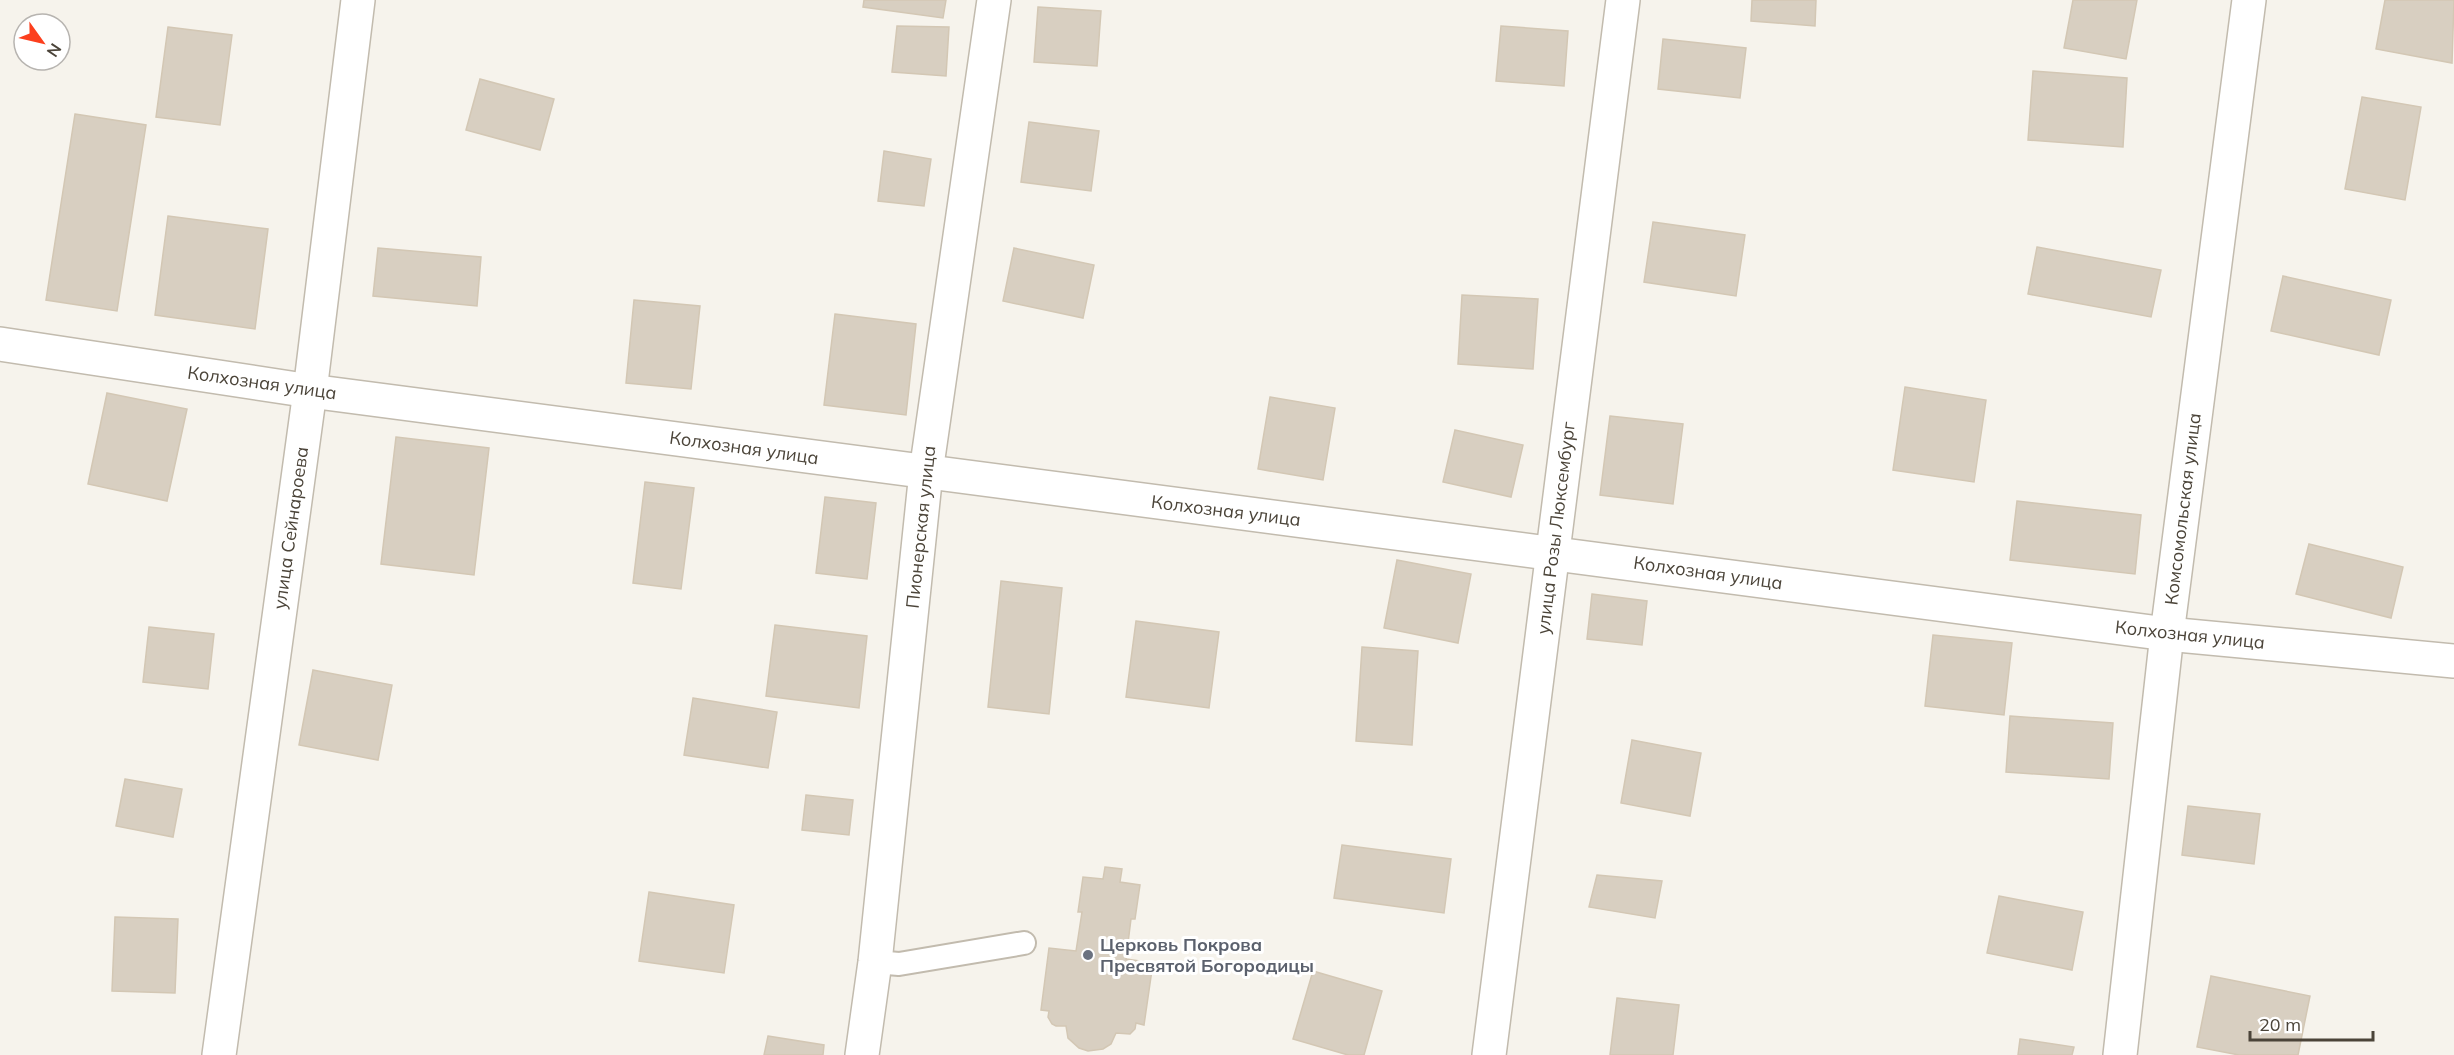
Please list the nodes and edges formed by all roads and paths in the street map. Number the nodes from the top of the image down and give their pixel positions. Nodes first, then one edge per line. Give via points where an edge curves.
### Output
1 (358, 0) edge
2 (994, 0) edge
3 (1623, 0) edge
4 (2248, 0) edge
5 (0, 344) edge
6 (309, 391) junction
7 (926, 472) junction
8 (1553, 552) junction
9 (2167, 634) junction
10 (2454, 661) edge
11 (1024, 943) dead end
12 (875, 963) junction
13 (219, 1055) edge
14 (862, 1055) edge
15 (1489, 1055) edge
16 (2120, 1055) edge

1 - 6 street, улица Сейнароева
2 - 7 street, Пионерская улица
3 - 8 street, улица Розы Люксембург
4 - 9 street, Комсомольская улица
5 - 6 street, Колхозная улица
6 - 7 street, Колхозная улица
6 - 13 street, улица Сейнароева
7 - 8 street, Колхозная улица
7 - 12 street, Пионерская улица
8 - 9 street, Колхозная улица
8 - 15 street, улица Розы Люксембург
9 - 10 street, Колхозная улица
9 - 16 street, Комсомольская улица
11 - 12 lane via 899,964
12 - 14 street, Пионерская улица

